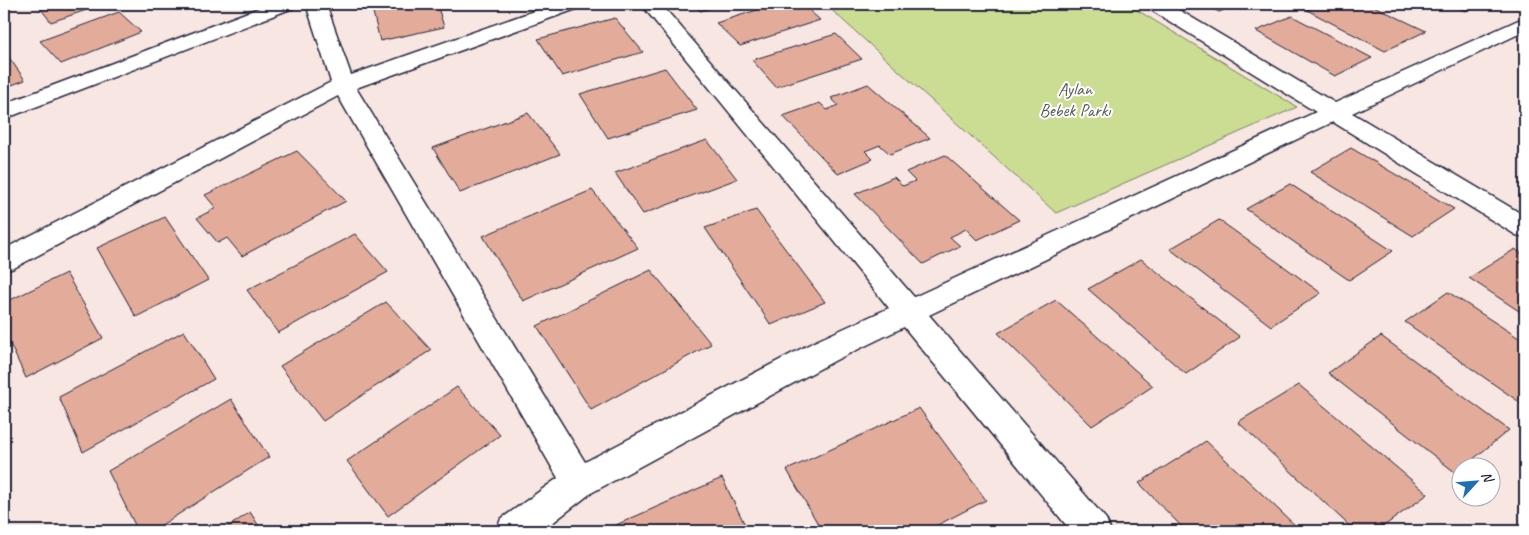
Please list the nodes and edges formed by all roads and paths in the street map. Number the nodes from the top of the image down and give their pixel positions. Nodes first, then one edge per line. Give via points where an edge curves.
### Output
1 (286, 4) edge
2 (316, 4) edge
3 (572, 4) edge
4 (651, 4) edge
5 (1155, 4) edge
6 (1525, 23) edge
7 (343, 85) junction
8 (4, 112) edge
9 (1335, 112) junction
10 (1525, 228) edge
11 (4, 261) edge
12 (908, 311) junction
13 (579, 482) junction
14 (514, 531) edge
15 (1093, 531) edge

1 - 8 street
2 - 7 street
3 - 7 street
4 - 12 street
5 - 9 street
6 - 9 street
7 - 11 street
7 - 13 street
9 - 10 street
9 - 12 street
12 - 13 street via 825,351
12 - 15 street
13 - 14 street

